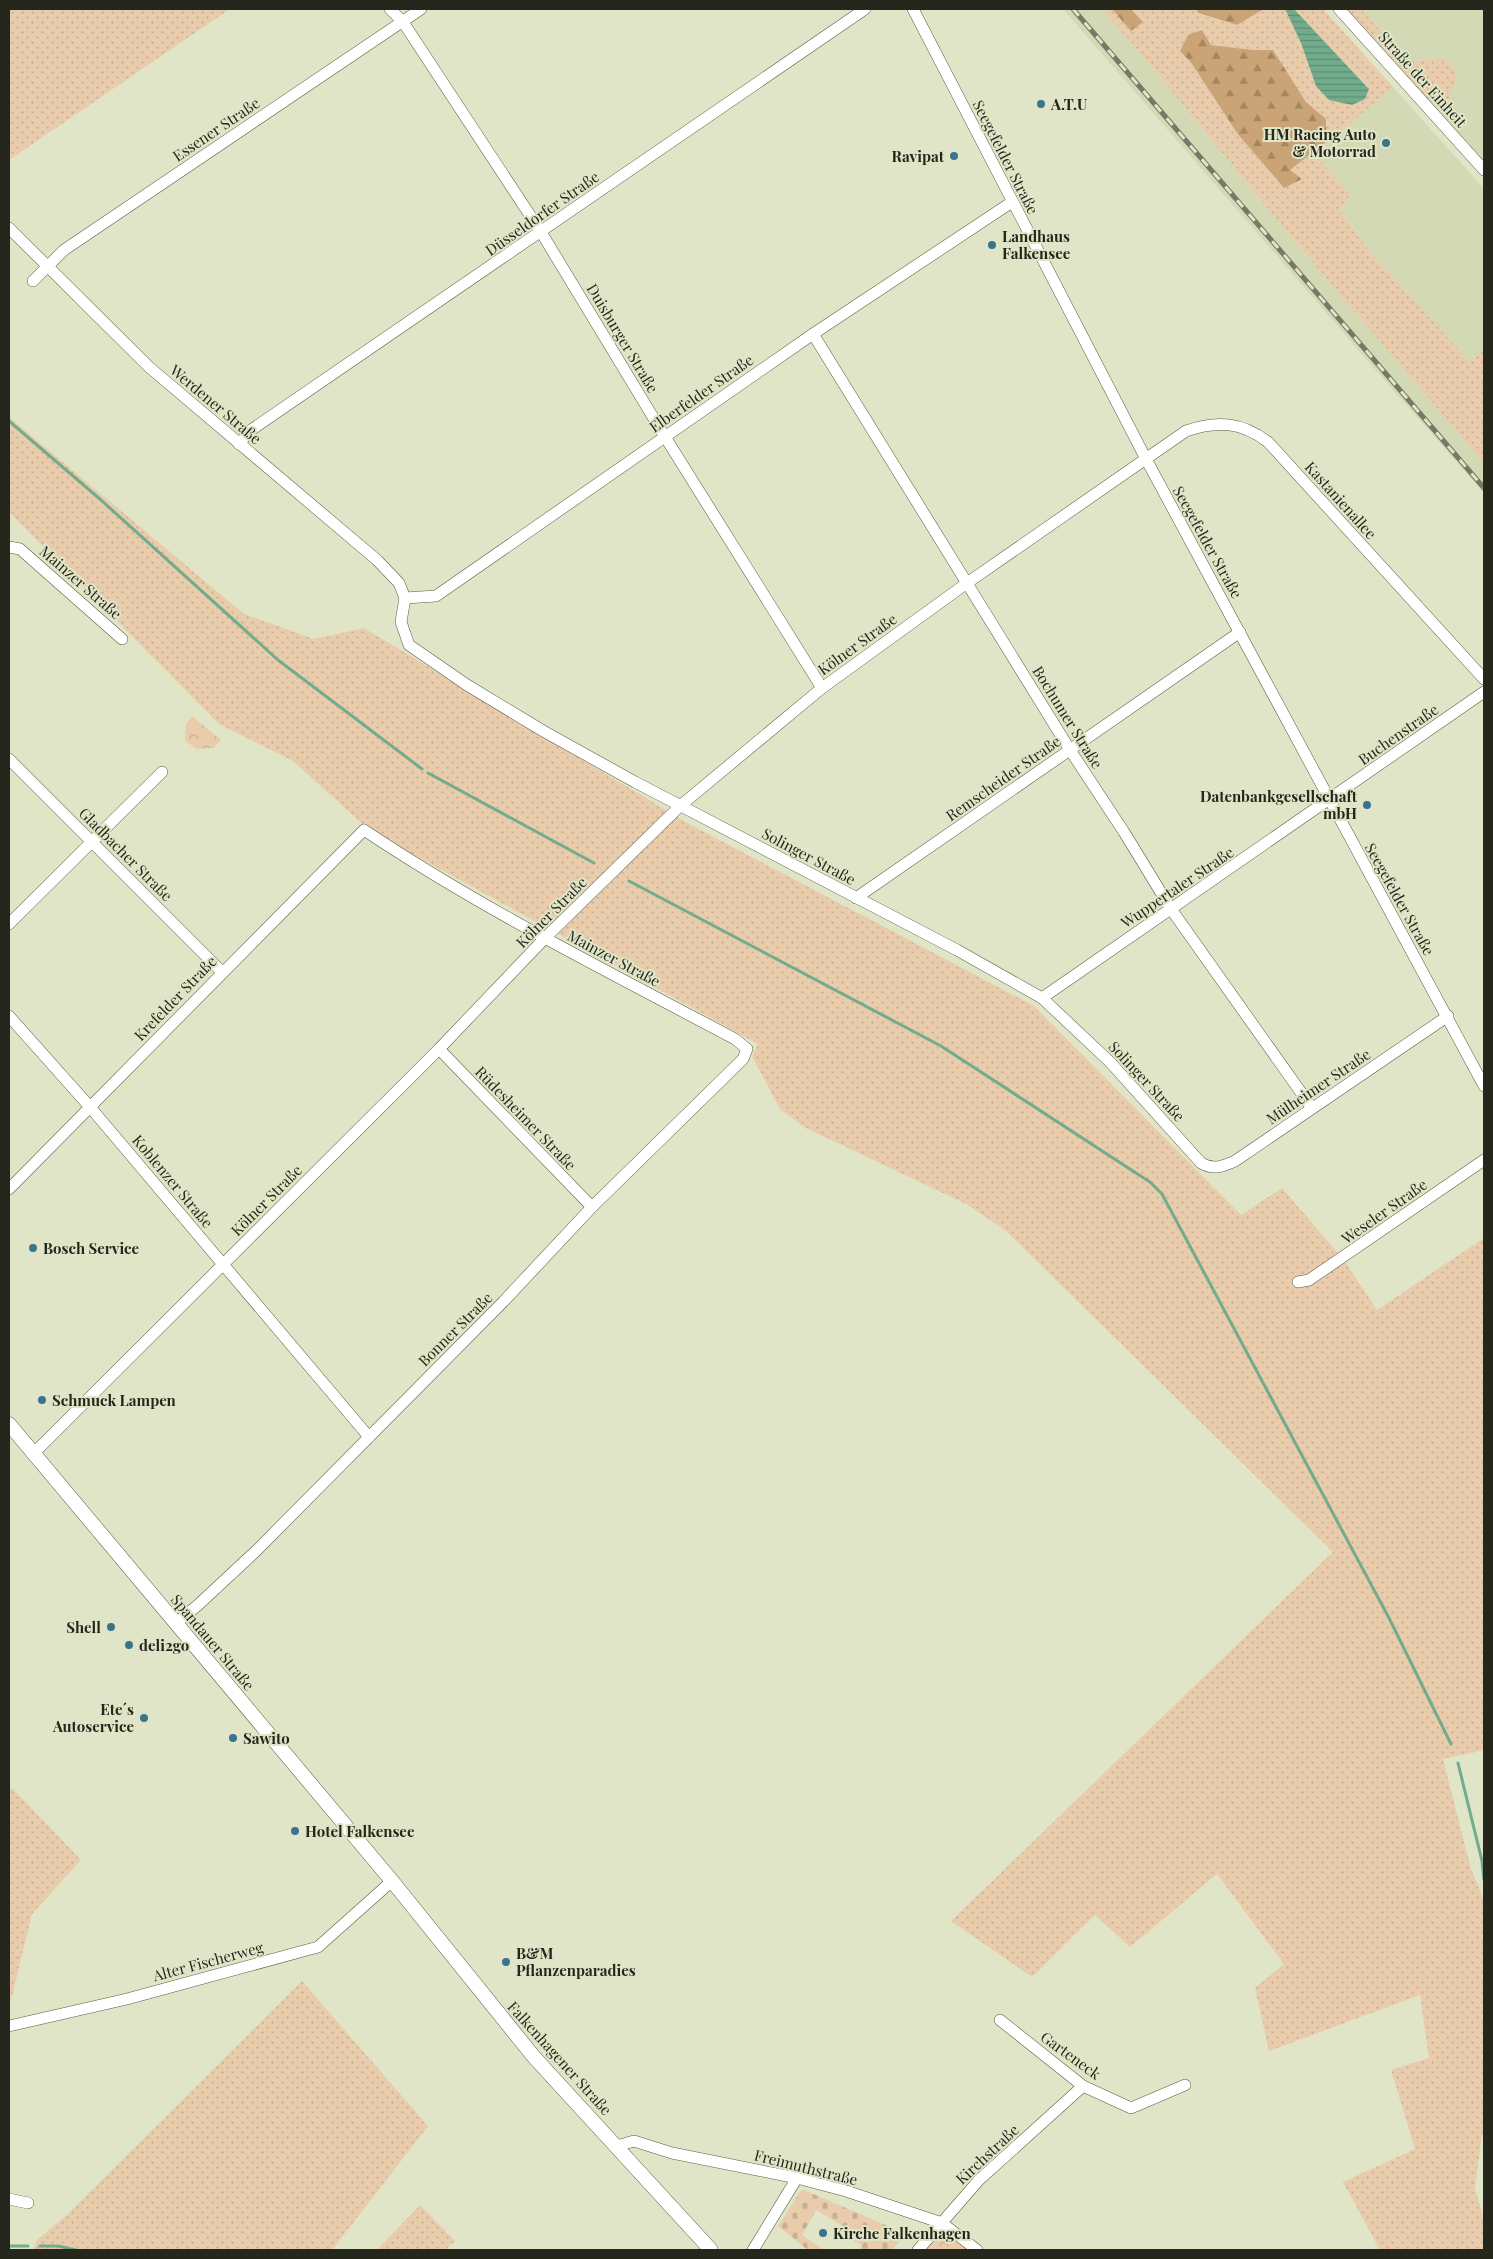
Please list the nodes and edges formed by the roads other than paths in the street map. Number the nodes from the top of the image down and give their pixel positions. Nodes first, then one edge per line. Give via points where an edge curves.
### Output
1 (390, 9) edge
2 (421, 9) edge
3 (865, 9) edge
4 (913, 9) edge
5 (1340, 9) edge
6 (403, 22) junction
7 (1484, 170) edge
8 (1012, 202) junction
9 (9, 228) edge
10 (541, 232) junction
11 (47, 266) junction
12 (33, 281) dead end
13 (813, 334) junction
14 (664, 436) junction
15 (239, 444) junction
16 (1146, 460) junction
17 (14, 548) edge
18 (967, 583) junction
19 (405, 598) junction
20 (1240, 632) junction
21 (122, 638) dead end
22 (1484, 679) edge
23 (822, 688) junction
24 (1484, 692) edge
25 (1070, 750) junction
26 (9, 759) edge
27 (162, 772) dead end
28 (1329, 801) junction
29 (680, 806) junction
30 (364, 830) joint
31 (93, 841) junction
32 (856, 898) junction
33 (1171, 909) junction
34 (9, 924) edge
35 (545, 938) junction
36 (222, 972) junction
37 (1042, 998) junction
38 (9, 1016) edge
39 (1448, 1016) junction
40 (439, 1049) junction
41 (747, 1049) joint
42 (1484, 1086) edge
43 (90, 1107) junction
44 (1312, 1108) junction
45 (1484, 1160) edge
46 (1201, 1163) joint
47 (9, 1189) edge
48 (592, 1207) junction
49 (224, 1264) junction
50 (1298, 1282) dead end
51 (9, 1424) edge
52 (369, 1437) junction
53 (34, 1453) junction
54 (176, 1623) junction
55 (392, 1881) junction
56 (1000, 2020) dead end
57 (9, 2026) edge
58 (1084, 2086) junction
59 (1185, 2086) dead end
60 (617, 2146) junction
61 (797, 2178) junction
62 (9, 2199) edge
63 (28, 2203) dead end
64 (942, 2223) junction
65 (711, 2250) edge
66 (752, 2250) edge
67 (918, 2250) edge
68 (977, 2250) edge

1 - 6 street, Duisburger Straße
2 - 6 street, Essener Straße
3 - 10 street, Düsseldorfer Straße
4 - 8 street, Seegefelder Straße
5 - 7 street, Straße der Einheit
6 - 10 street, Duisburger Straße
6 - 11 street, Essener Straße via 64,250
8 - 13 street, Elberfelder Straße
8 - 16 street, Seegefelder Straße
9 - 11 street, Werdener Straße
10 - 14 street, Duisburger Straße
10 - 15 street, Düsseldorfer Straße via 251,430
11 - 12 street, Essener Straße
11 - 15 street, Werdener Straße via 148,367
13 - 14 street, Elberfelder Straße
13 - 18 street, Bochumer Straße
14 - 19 street, Elberfelder Straße via 436,596
14 - 23 street, Duisburger Straße
15 - 19 street, Werdener Straße via 378,560 400,583
16 - 18 street, Kölner Straße
16 - 20 street, Seegefelder Straße
16 - 22 street, Kastanienallee via 1186,431 1201,425 1220,423 1256,433 1280,454
17 - 21 street, Mainzer Straße
18 - 23 street, Kölner Straße
18 - 25 street, Bochumer Straße
19 - 29 street, Solinger Straße via 401,622 409,645 545,732
20 - 25 street, Remscheider Straße
20 - 28 street, Seegefelder Straße
23 - 29 street, Kölner Straße
24 - 28 street, Buchenstraße
25 - 32 street, Remscheider Straße
25 - 33 street, Bochumer Straße
26 - 31 street, Gladbacher Straße
27 - 31 street
28 - 33 street, Wuppertaler Straße
28 - 39 street, Seegefelder Straße
29 - 32 street, Solinger Straße
29 - 35 street, Kölner Straße
30 - 35 street, Mainzer Straße via 417,866
30 - 36 street, Krefelder Straße
31 - 34 street
31 - 36 street, Gladbacher Straße
32 - 37 street, Solinger Straße
33 - 37 street, Wuppertaler Straße
33 - 44 street, Bochumer Straße
35 - 40 street, Kölner Straße
35 - 41 street, Mainzer Straße via 735,1039
36 - 43 street, Krefelder Straße
37 - 46 street, Solinger Straße via 1110,1062
38 - 43 street, Koblenzer Straße
39 - 42 street, Seegefelder Straße
39 - 44 street, Mülheimer Straße
40 - 48 street, Rüdesheimer Straße
40 - 49 street, Kölner Straße
41 - 48 street, Bonner Straße via 743,1059
43 - 47 street, Krefelder Straße
43 - 49 street, Koblenzer Straße
44 - 46 street, Mülheimer Straße via 1235,1161 1209,1168
45 - 50 street, Weseler Straße via 1310,1280
48 - 52 street, Bonner Straße
49 - 52 street, Koblenzer Straße
49 - 53 street, Kölner Straße
51 - 53 main road, Spandauer Straße
52 - 54 street, Bonner Straße via 257,1550
53 - 54 main road, Spandauer Straße
54 - 55 main road, Spandauer Straße
55 - 57 street, Alter Fischerweg via 318,1947
55 - 60 main road, Falkenhagener Straße via 534,2057
56 - 58 street, Garteneck
58 - 59 street, Garteneck via 1131,2108
58 - 64 street, Kirchstraße via 979,2180
60 - 61 street, Freimuthstraße via 634,2142 672,2153
60 - 65 main road, Falkenhagener Straße
61 - 64 street, Freimuthstraße
61 - 66 street
62 - 63 street
64 - 67 street, Kirchstraße
64 - 68 street, Freimuthstraße

